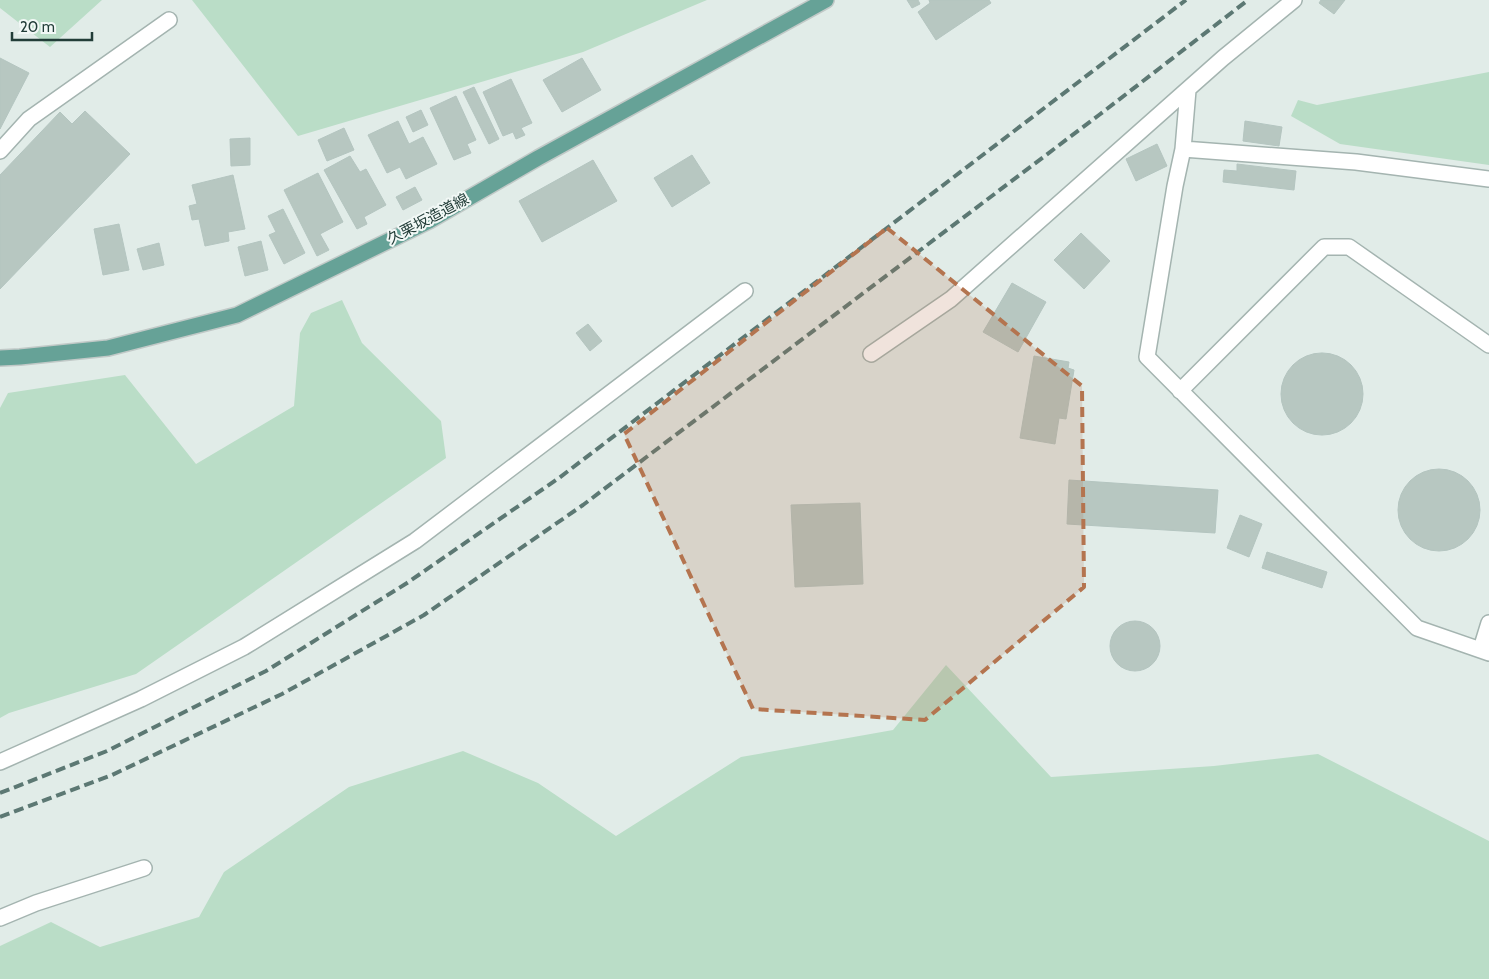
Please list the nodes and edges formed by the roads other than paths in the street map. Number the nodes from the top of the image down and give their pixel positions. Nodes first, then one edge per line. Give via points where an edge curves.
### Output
1 (826, 0) edge
2 (1294, 0) edge
3 (169, 20) dead end
4 (1188, 90) junction
5 (1184, 149) junction
6 (0, 151) edge
7 (1489, 179) edge
8 (745, 291) dead end
9 (1489, 345) edge
10 (871, 354) dead end
11 (0, 358) edge
12 (1180, 391) junction
13 (1489, 623) edge
14 (1485, 651) edge
15 (0, 762) edge
16 (144, 868) dead end
17 (0, 918) edge

1 - 11 main road, 久栗坂造道線 via 429,221 237,315 108,348
2 - 4 street
3 - 6 street via 29,119
4 - 5 street
4 - 10 street via 951,299
5 - 7 street via 1356,162
5 - 12 street via 1146,357
8 - 15 street via 415,541 244,647 141,699
9 - 12 street via 1349,247 1324,247
12 - 14 street via 1417,628
13 - 14 street
16 - 17 street

